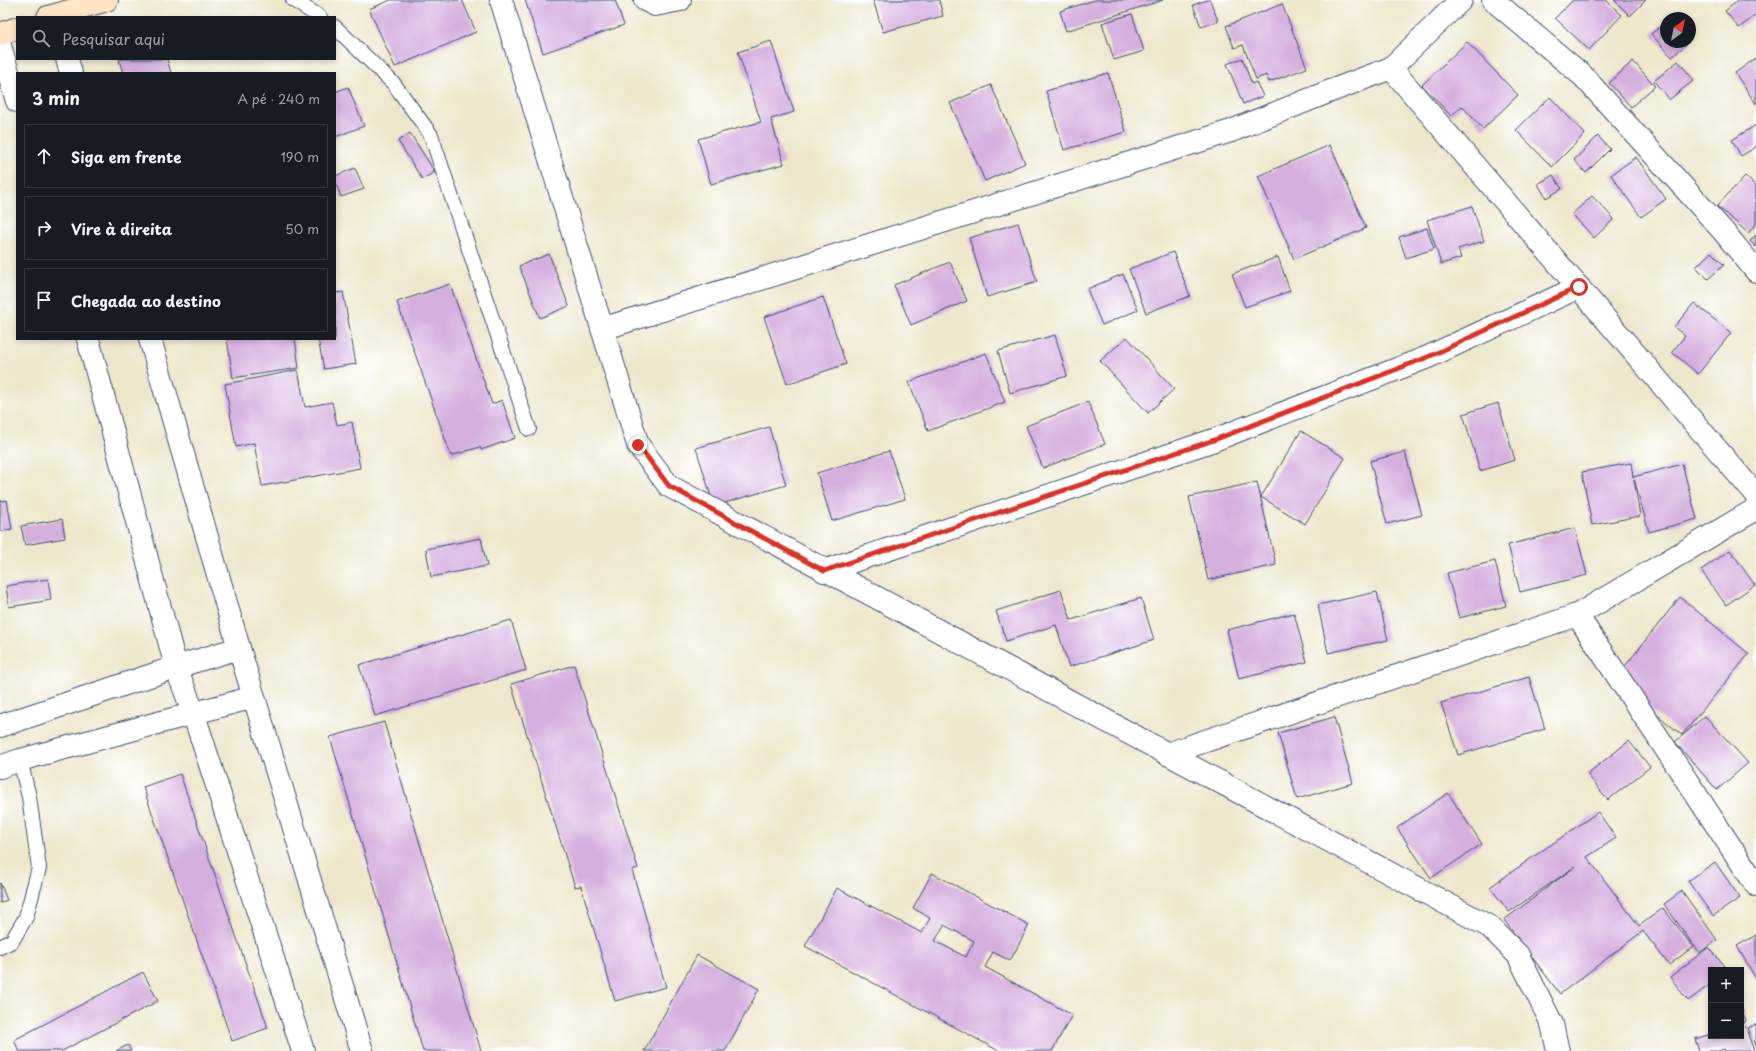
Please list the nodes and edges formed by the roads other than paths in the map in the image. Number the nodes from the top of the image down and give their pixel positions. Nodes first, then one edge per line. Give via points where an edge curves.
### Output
1 (107, 0) edge
2 (293, 0) edge
3 (501, 0) edge
4 (645, 0) edge
5 (680, 0) edge
6 (1461, 0) edge
7 (1494, 0) edge
8 (53, 12) edge
9 (318, 16) edge
10 (16, 28) edge
11 (336, 28) edge
12 (0, 34) edge
13 (0, 46) edge
14 (67, 60) edge
15 (1391, 68) junction
16 (71, 72) edge
17 (16, 98) edge
18 (1756, 271) edge
19 (1579, 287) junction
20 (602, 329) junction
21 (88, 340) edge
22 (150, 340) edge
23 (529, 429) dead end
24 (1756, 495) edge
25 (1756, 508) edge
26 (824, 571) junction
27 (1577, 615) junction
28 (239, 648) junction
29 (176, 667) junction
30 (254, 697) junction
31 (193, 712) junction
32 (0, 726) edge
33 (1167, 754) junction
34 (10, 764) edge
35 (1756, 885) edge
36 (0, 947) edge
37 (303, 1051) edge
38 (362, 1051) edge
39 (1558, 1051) edge

1 - 8 street
2 - 9 lane
3 - 20 street
4 - 5 street via 655,5
6 - 15 street
7 - 18 street via 1583,76
10 - 12 street
11 - 23 lane via 394,84 431,134
13 - 17 street
14 - 16 street
15 - 19 street
15 - 20 street via 1231,131
19 - 24 street
19 - 26 street via 1428,357 1214,440
20 - 26 street via 638,445 669,486
21 - 29 street
22 - 28 street
25 - 27 street
26 - 33 street
27 - 33 street
27 - 35 street
28 - 29 street
28 - 30 street
29 - 31 street
29 - 32 street
30 - 31 street
30 - 38 street
31 - 34 street
31 - 37 street
33 - 39 street via 1490,927 1518,956 1552,1024
34 - 36 lane via 29,797 39,868 26,917 12,941

